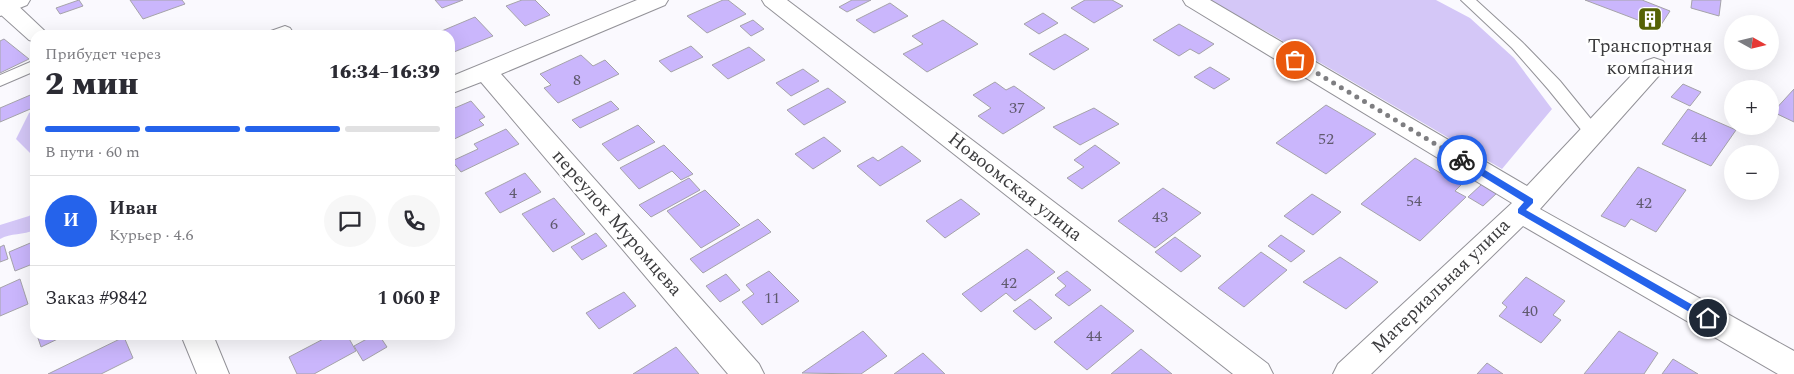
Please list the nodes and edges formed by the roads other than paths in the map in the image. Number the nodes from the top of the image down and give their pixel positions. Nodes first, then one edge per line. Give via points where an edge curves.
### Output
1 (658, 0) edge
2 (773, 0) edge
3 (1194, 0) edge
4 (1468, 0) edge
5 (8, 5) edge
6 (32, 30) edge
7 (1654, 66) dead end
8 (30, 67) edge
9 (485, 71) junction
10 (0, 82) edge
11 (455, 84) edge
12 (1593, 133) junction
13 (1525, 206) junction
14 (199, 340) edge
15 (1794, 367) edge
16 (213, 374) edge
17 (748, 374) edge
18 (1257, 374) edge
19 (1349, 374) edge

1 - 9 street
2 - 18 street, Новоомская улица
3 - 13 street
4 - 12 lane via 1517,45
5 - 6 street
7 - 12 street, Материальная улица
8 - 10 lane
9 - 11 street
9 - 17 street, переулок Муромцева
12 - 13 street, Материальная улица
13 - 15 street
13 - 19 street, Материальная улица
14 - 16 street

